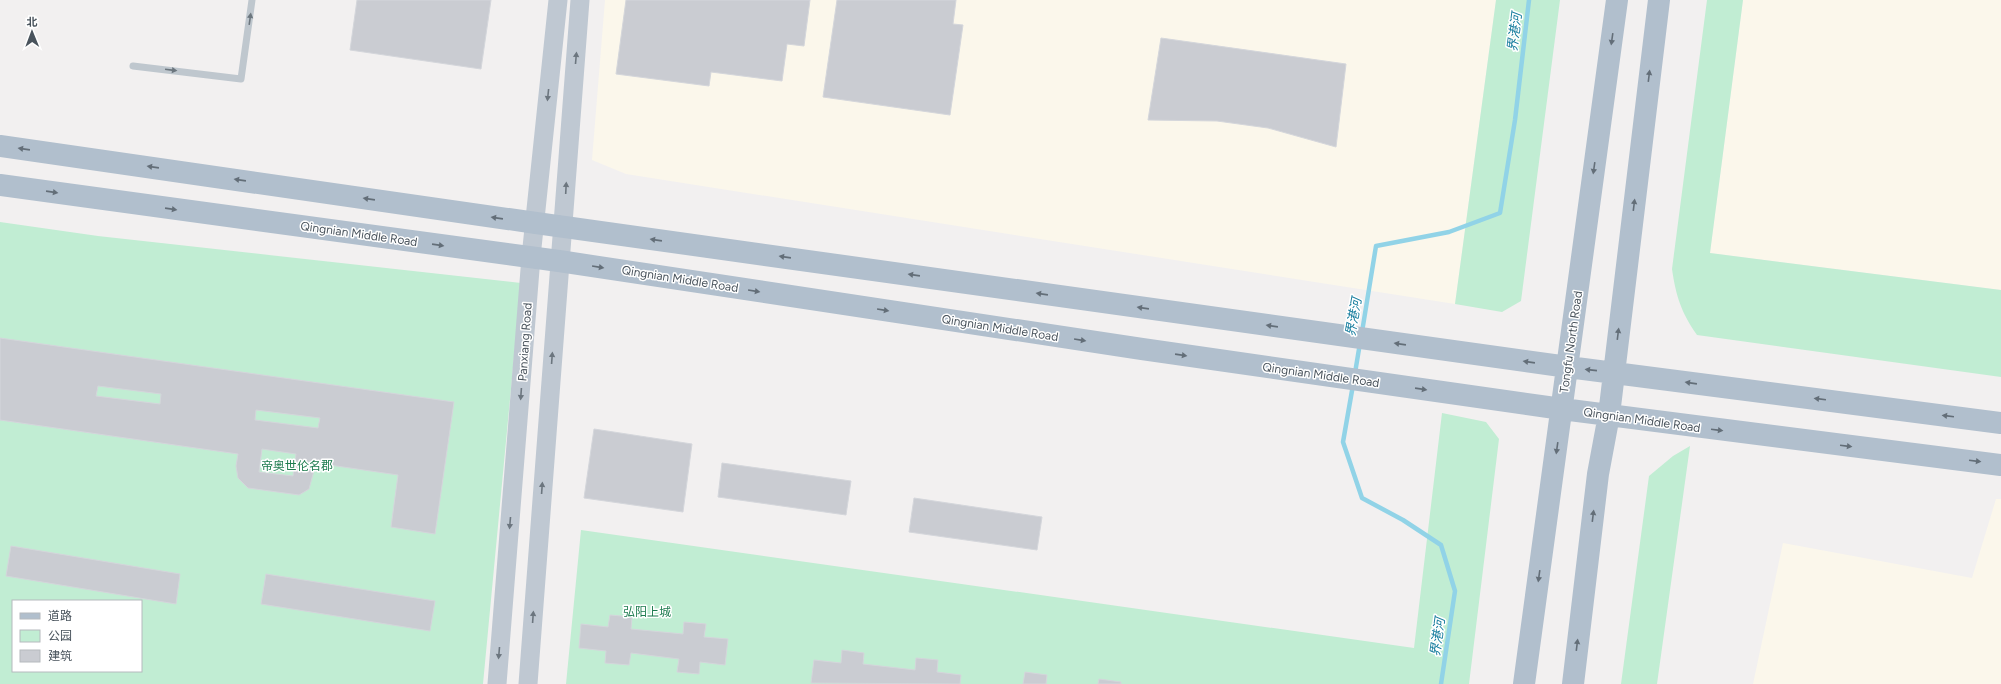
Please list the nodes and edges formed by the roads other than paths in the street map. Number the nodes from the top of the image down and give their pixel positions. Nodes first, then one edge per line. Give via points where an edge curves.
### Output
1 (252, 0) edge
2 (558, 0) edge
3 (580, 0) edge
4 (1617, 0) edge
5 (1659, 0) edge
6 (133, 66) dead end
7 (0, 146) edge
8 (0, 185) edge
9 (536, 223) junction
10 (563, 227) junction
11 (531, 257) junction
12 (559, 261) junction
13 (1568, 367) junction
14 (1613, 372) junction
15 (1562, 409) junction
16 (1609, 415) junction
17 (2001, 423) edge
18 (2001, 465) edge
19 (497, 684) edge
20 (528, 684) edge
21 (1524, 684) edge
22 (1573, 684) edge

6 -> 1 lane via 241,79
2 -> 9 street, Panxiang Road
10 -> 3 street
4 -> 13 main road, Tongfu North Road
14 -> 5 main road
9 -> 7 main road
8 -> 11 main road, Qingnian Middle Road
9 - 10 main road
9 - 11 street, Panxiang Road
10 - 12 street
13 -> 10 main road
11 - 12 main road, Qingnian Middle Road
11 -> 19 street, Panxiang Road
12 -> 15 main road, Qingnian Middle Road
20 -> 12 street
14 -> 13 main road
13 - 15 main road, Tongfu North Road
14 - 16 main road
17 -> 14 main road
15 - 16 main road, Qingnian Middle Road
15 -> 21 main road, Tongfu North Road
16 -> 18 main road, Qingnian Middle Road
22 -> 16 main road via 1598,474

